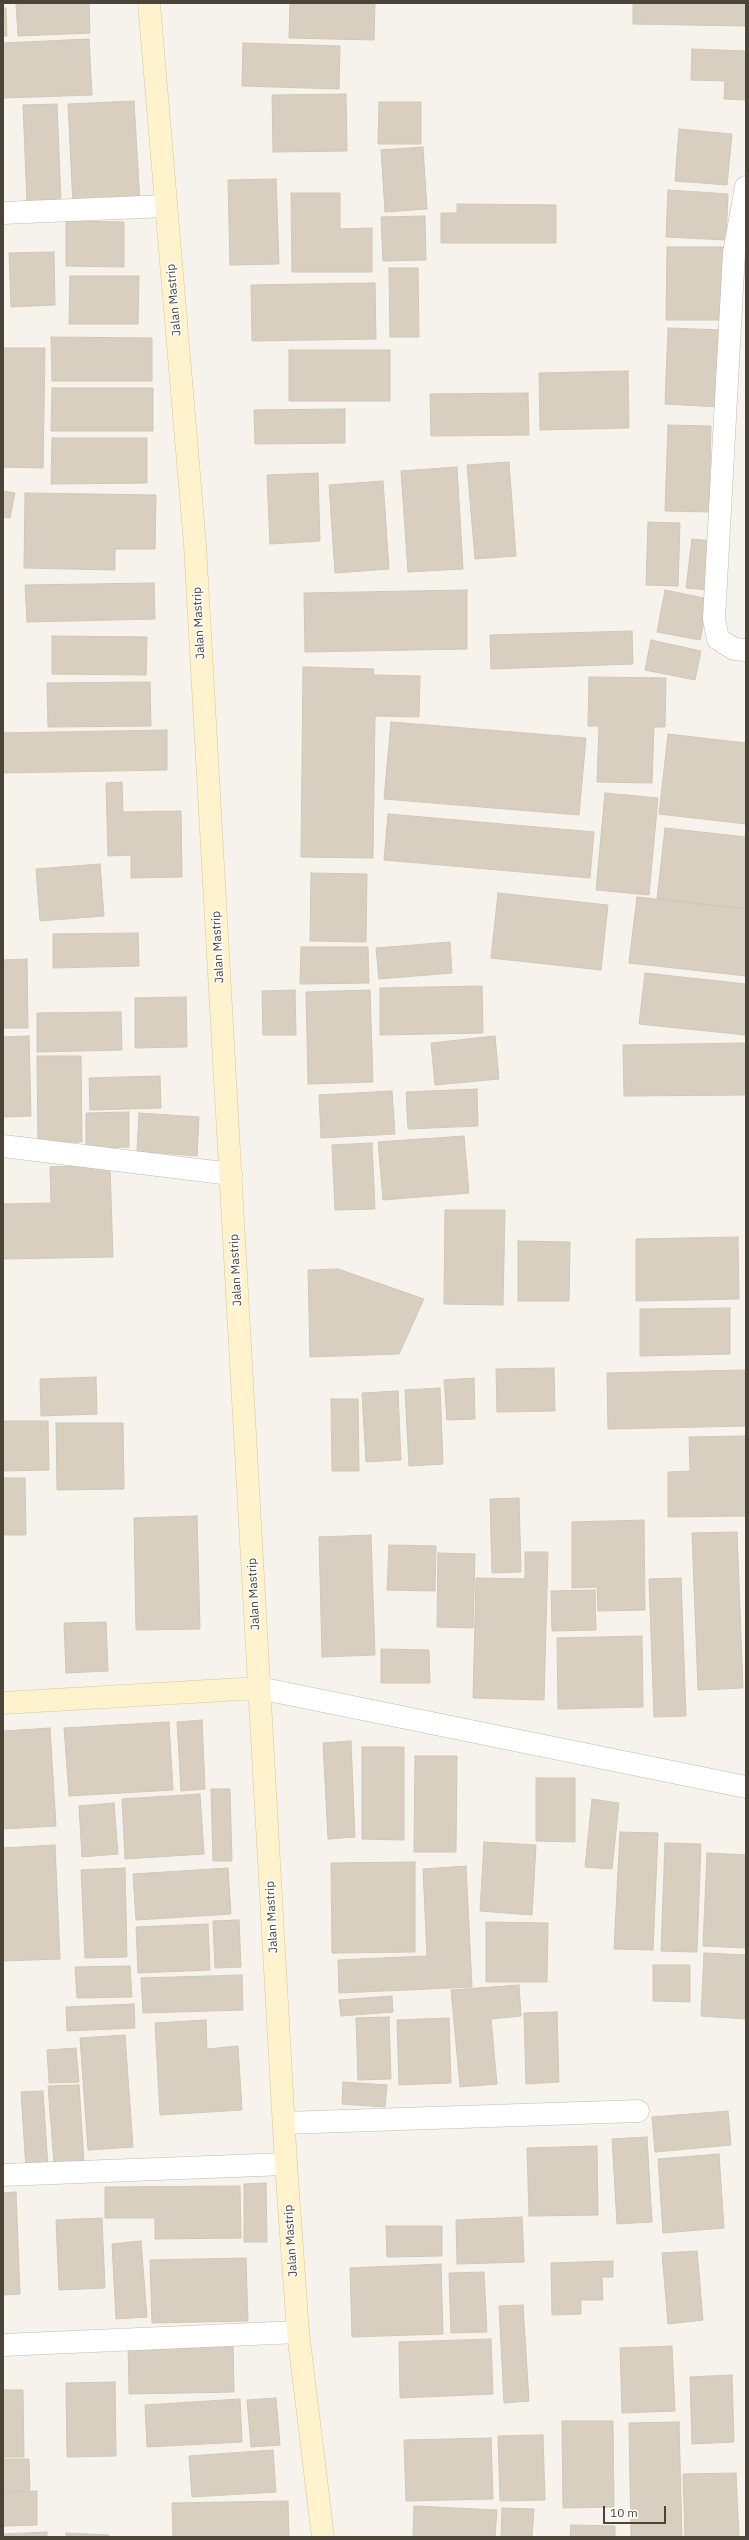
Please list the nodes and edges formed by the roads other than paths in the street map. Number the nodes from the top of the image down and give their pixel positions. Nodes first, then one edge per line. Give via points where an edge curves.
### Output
1 (149, 3) edge
2 (746, 187) edge
3 (166, 206) junction
4 (3, 213) edge
5 (746, 650) edge
6 (3, 1146) edge
7 (231, 1174) junction
8 (259, 1688) junction
9 (3, 1703) edge
10 (746, 1787) edge
11 (638, 2110) dead end
12 (284, 2124) junction
13 (286, 2164) junction
14 (3, 2175) edge
15 (298, 2332) junction
16 (3, 2345) edge
17 (324, 2537) edge

1 - 3 main road, Jalan Mastrip
2 - 5 street via 734,253 714,619 718,639 734,649
3 - 4 street
3 - 7 main road, Jalan Mastrip via 195,545
6 - 7 street
7 - 8 main road, Jalan Mastrip
8 - 9 main road
8 - 10 street
8 - 12 main road, Jalan Mastrip
11 - 12 street
12 - 13 main road, Jalan Mastrip
13 - 14 street
13 - 15 main road, Jalan Mastrip
15 - 16 street
15 - 17 main road, Jalan Mastrip

